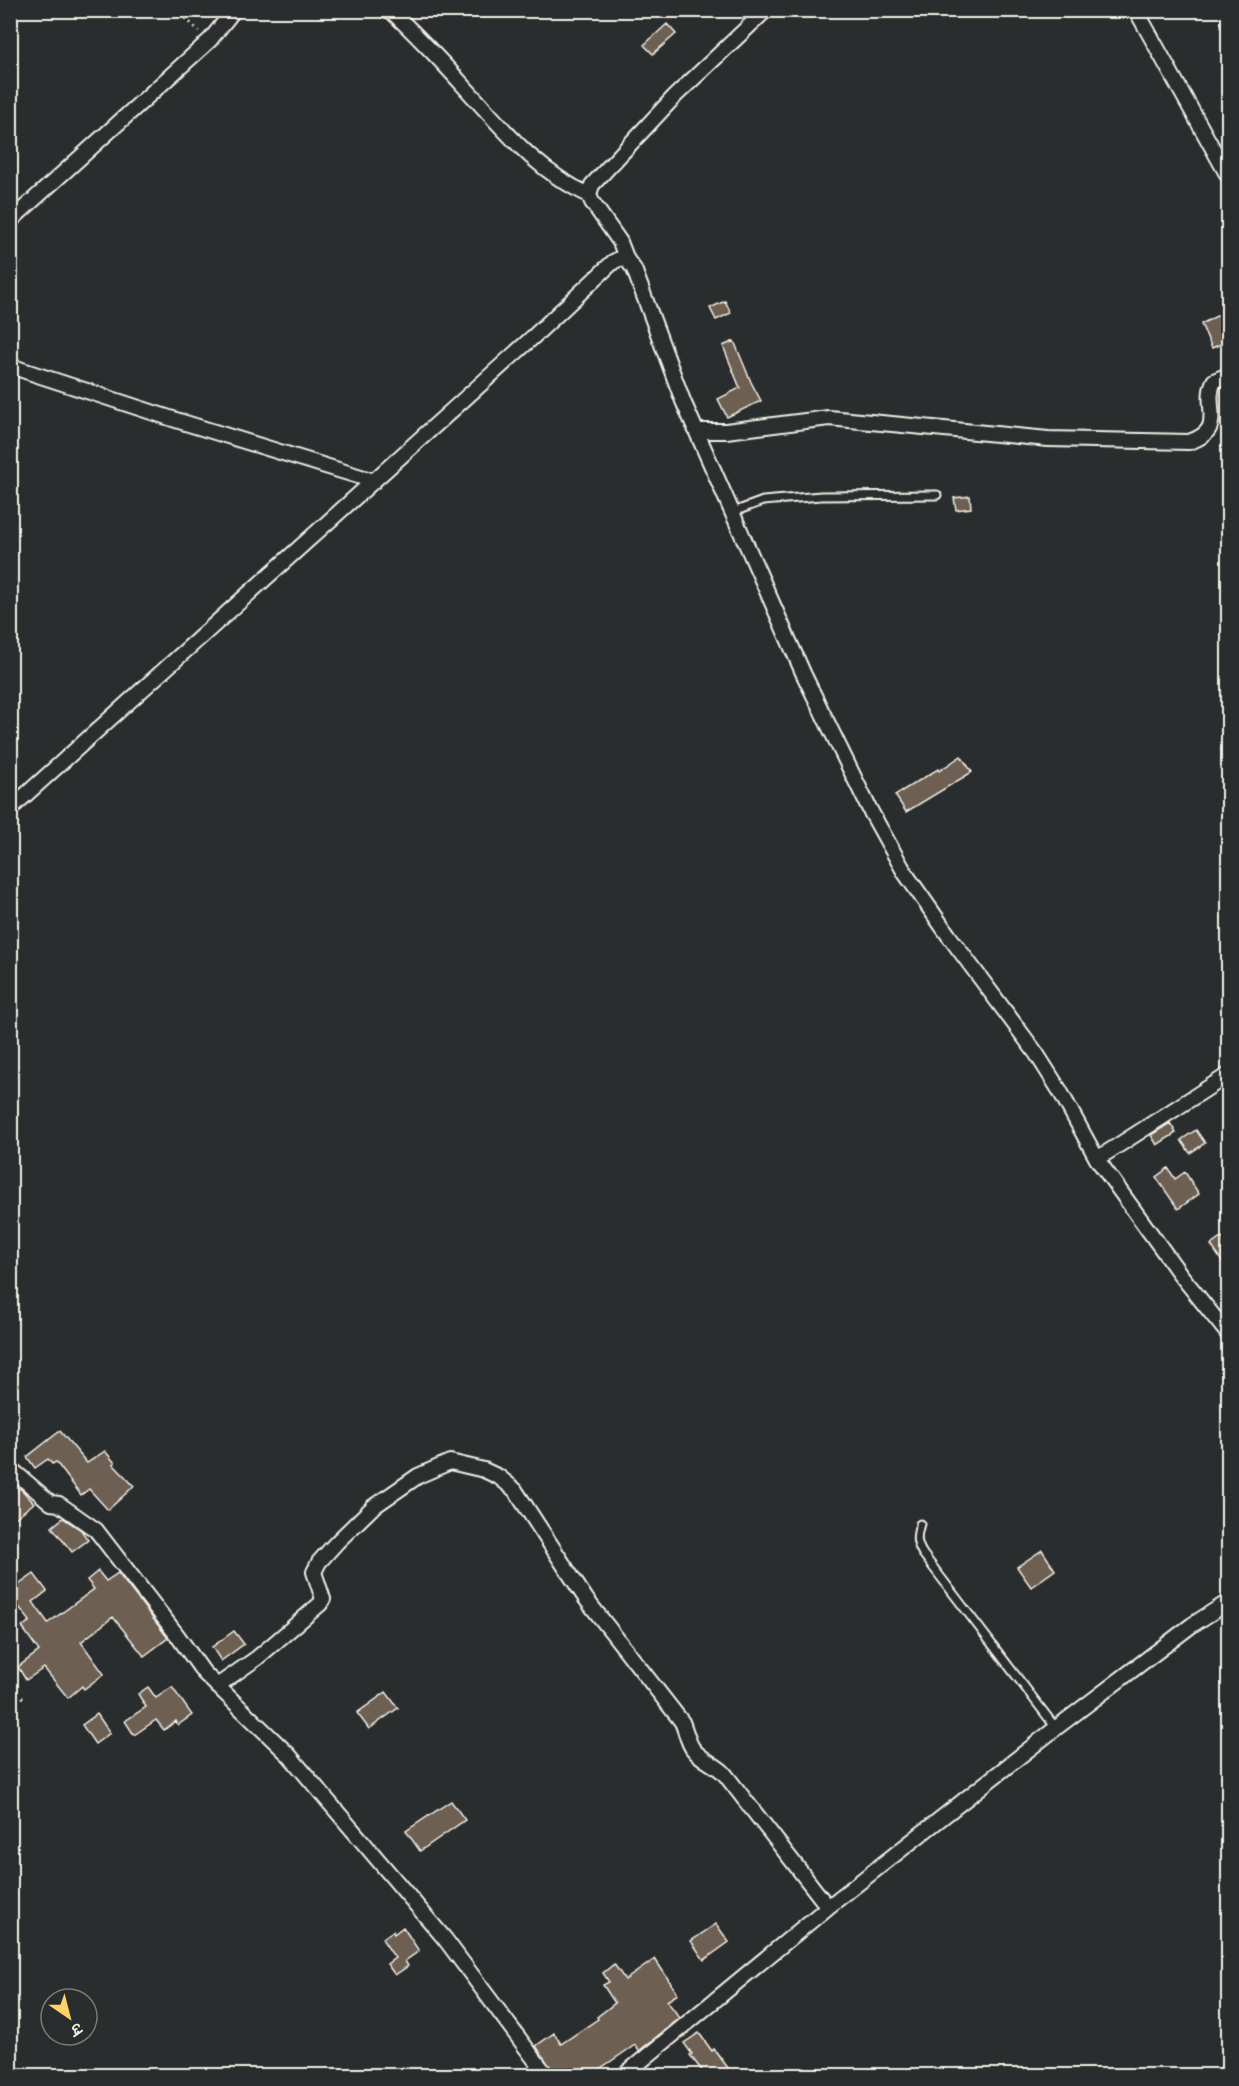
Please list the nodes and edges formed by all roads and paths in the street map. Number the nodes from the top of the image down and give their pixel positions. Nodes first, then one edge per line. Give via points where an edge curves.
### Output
1 (177, 10) edge
2 (234, 10) edge
3 (390, 10) edge
4 (766, 10) edge
5 (1136, 10) edge
6 (210, 40) junction
7 (1228, 176) edge
8 (589, 195) junction
9 (10, 221) edge
10 (627, 260) junction
11 (10, 366) edge
12 (1228, 375) edge
13 (697, 431) junction
14 (374, 481) junction
15 (937, 495) dead end
16 (733, 512) junction
17 (10, 809) edge
18 (1228, 1075) edge
19 (1097, 1159) junction
20 (1228, 1334) edge
21 (10, 1468) edge
22 (920, 1524) dead end
23 (1228, 1602) edge
24 (218, 1686) junction
25 (10, 1695) edge
26 (27, 1698) dead end
27 (1056, 1728) junction
28 (828, 1907) junction
29 (547, 2076) edge
30 (623, 2076) edge

1 - 6 path
2 - 6 street
3 - 8 street via 540,166
4 - 8 street via 675,96 592,185
5 - 7 street
6 - 9 street
8 - 10 street via 620,242
10 - 13 street
10 - 14 street via 613,262
11 - 14 street
12 - 13 street via 1214,381 1210,389 1213,422 1208,431 1189,442 1048,440 829,418
13 - 16 street
14 - 17 street
15 - 16 lane via 821,496 763,501
16 - 19 street via 804,675 871,812 911,882 1036,1053
18 - 19 street
19 - 20 street
21 - 24 street via 51,1503 59,1504 96,1530 204,1673
22 - 27 lane via 916,1536 923,1554
23 - 27 street
24 - 28 street via 320,1604 323,1599 315,1567 374,1507 418,1476 450,1462 484,1470 515,1490 586,1599 682,1722 695,1752 724,1773
24 - 29 street via 289,1755 446,1939
25 - 26 path
27 - 28 street
28 - 30 street

